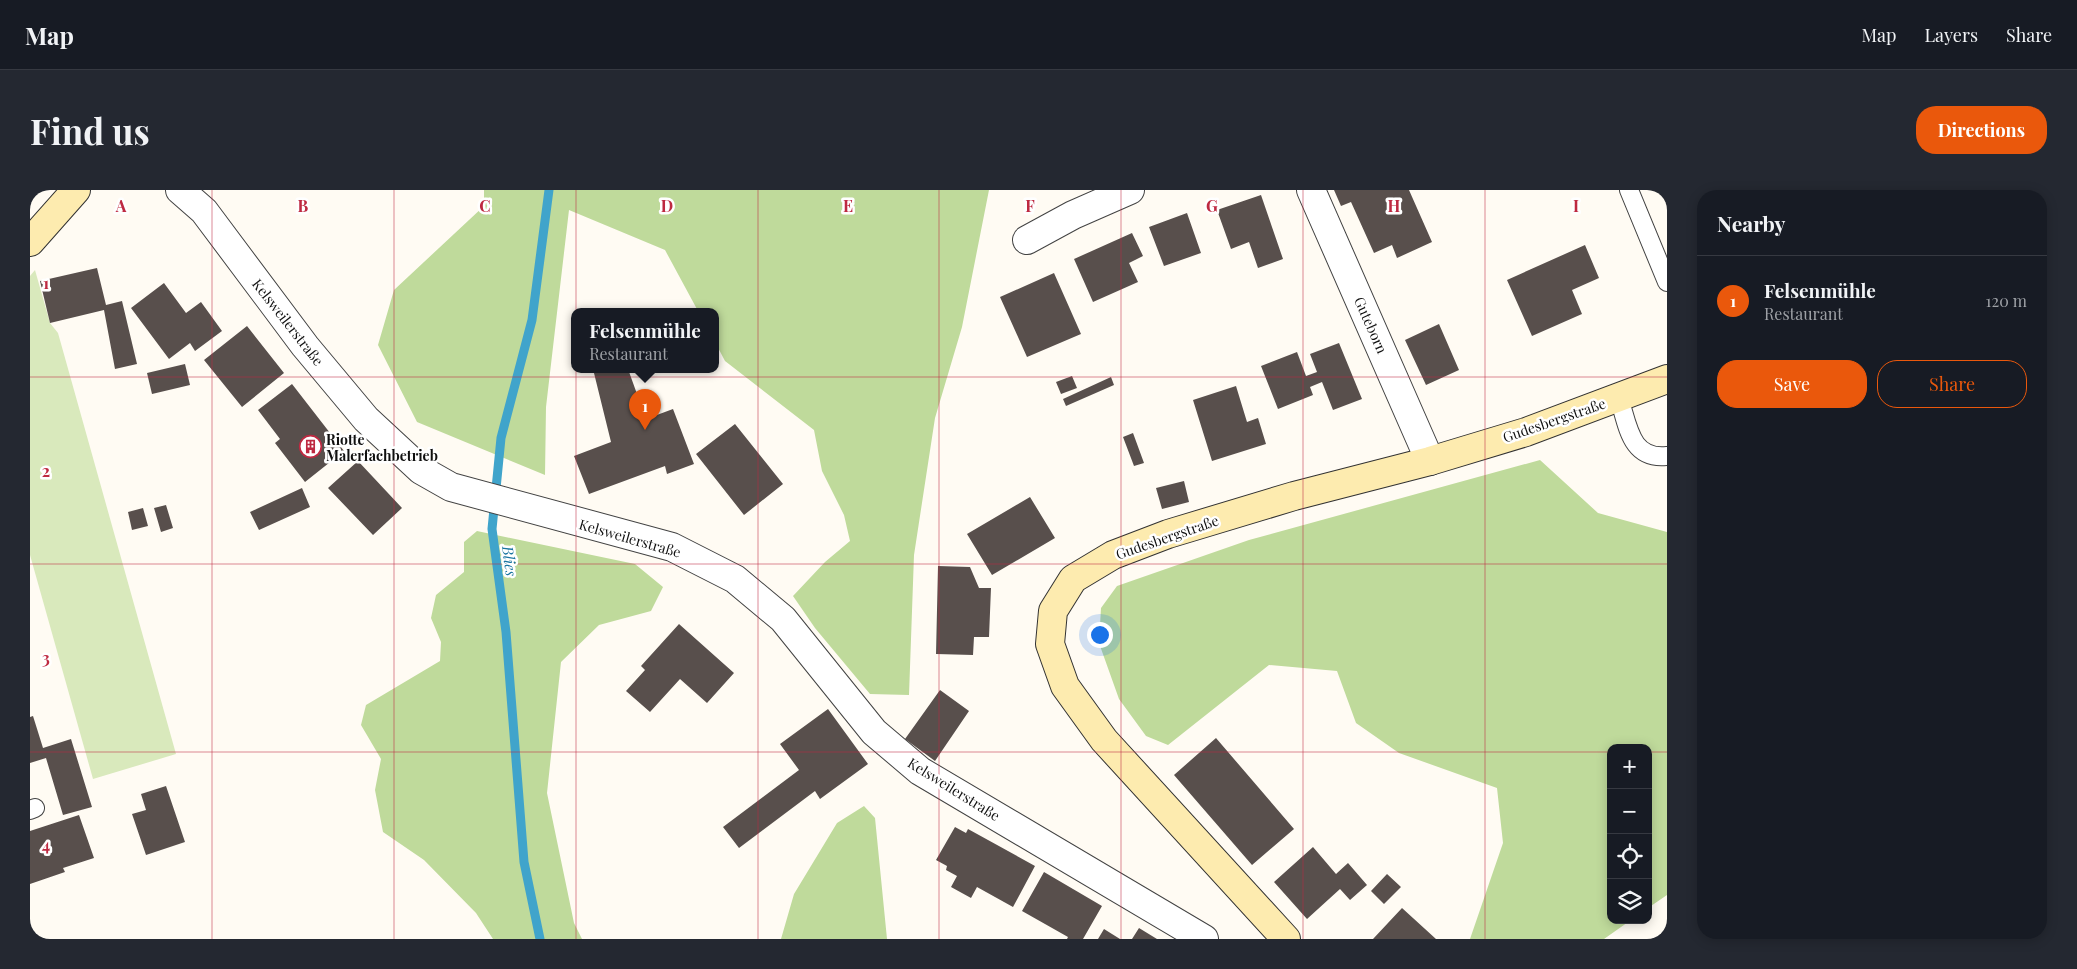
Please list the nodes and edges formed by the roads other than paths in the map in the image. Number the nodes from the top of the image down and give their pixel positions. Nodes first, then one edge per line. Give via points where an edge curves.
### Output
1 (76, 190) edge
2 (180, 190) edge
3 (1130, 190) edge
4 (1311, 190) edge
5 (1629, 190) edge
6 (1027, 240) dead end
7 (30, 242) edge
8 (1667, 282) edge
9 (1667, 379) edge
10 (1619, 398) junction
11 (1667, 456) edge
12 (1430, 461) junction
13 (1204, 939) edge
14 (1286, 939) edge

1 - 7 main road
2 - 13 street, Kelsweilerstraße via 204,211 305,346 366,419 421,470 451,487 672,547 735,579 783,619 874,732 920,771
3 - 6 street via 1073,214
4 - 12 street, Guteborn
5 - 8 lane
9 - 10 main road, Gudesbergstraße
10 - 11 lane via 1633,441 1644,454
10 - 12 main road, Gudesbergstraße via 1526,432
12 - 14 main road, Gudesbergstraße via 1285,498 1168,534 1113,555 1073,579 1053,611 1050,644 1066,686 1104,740

